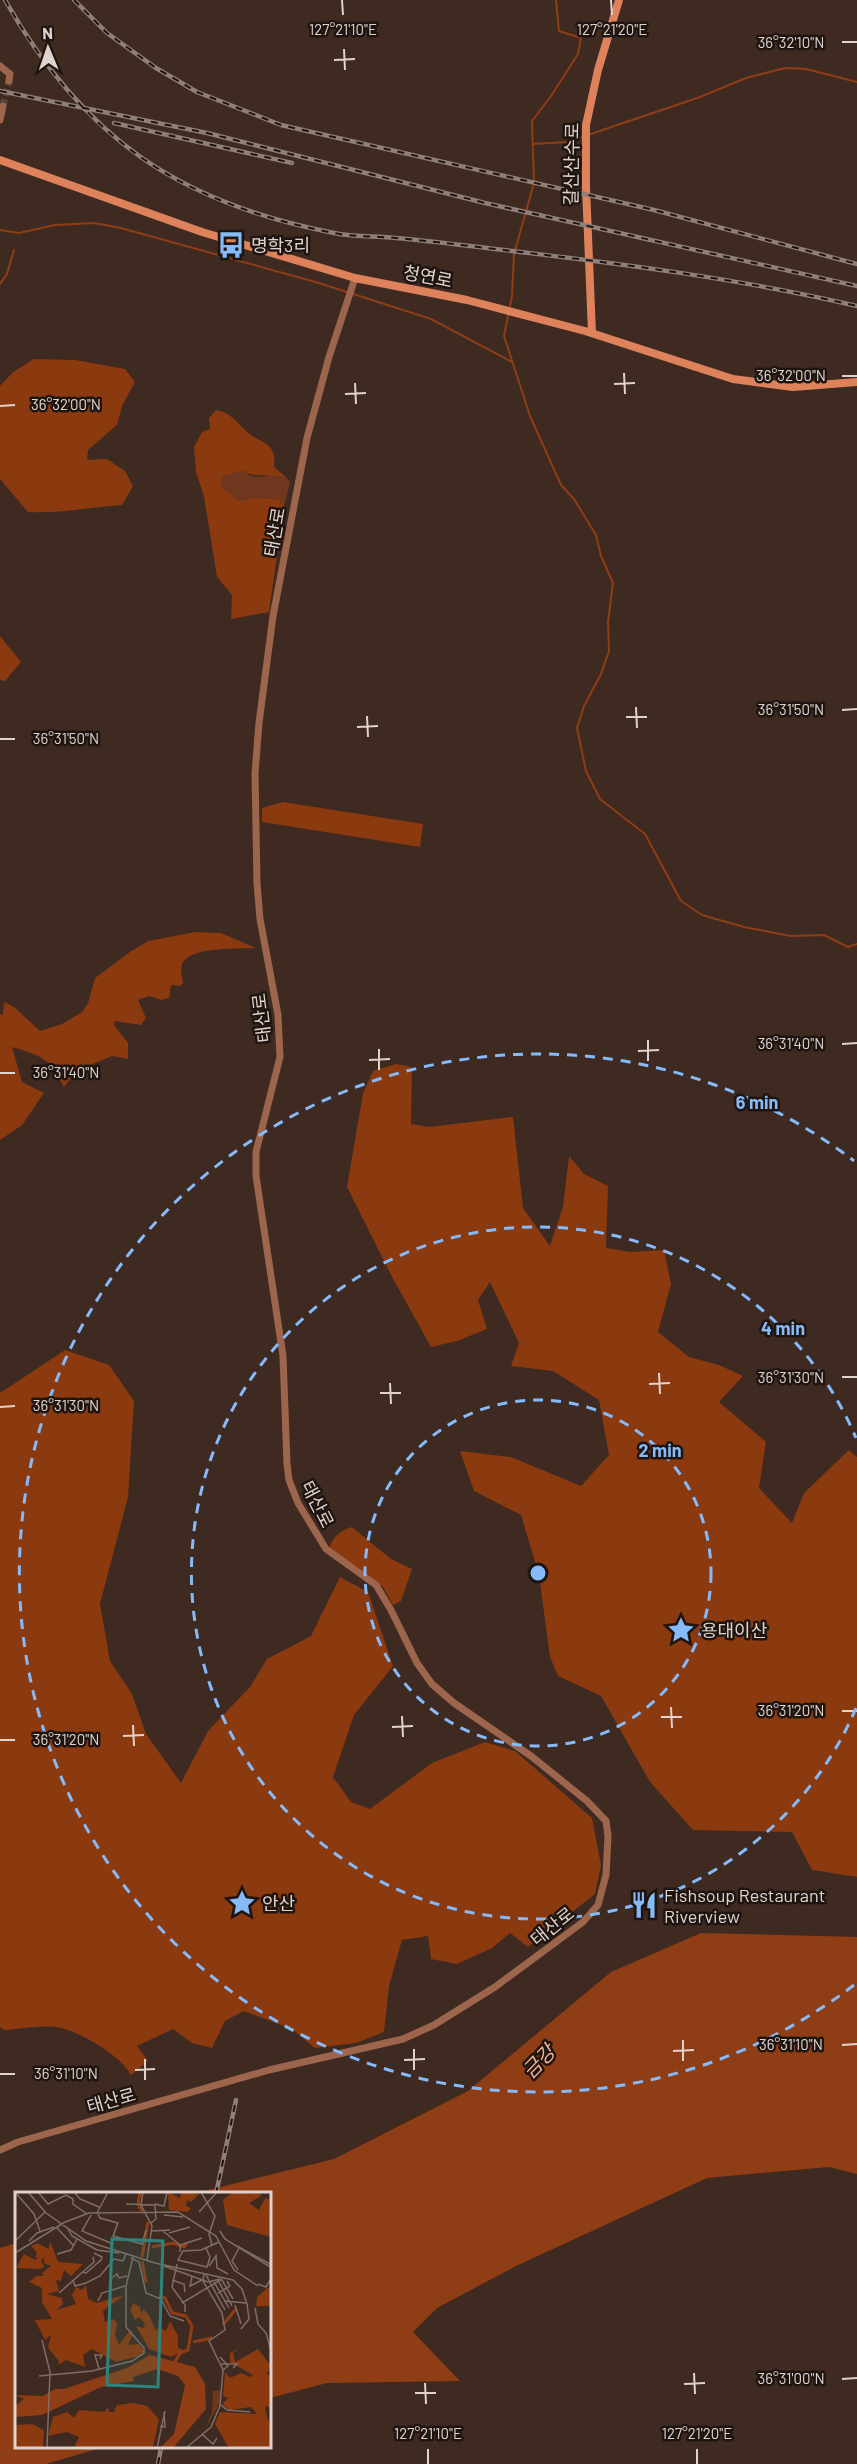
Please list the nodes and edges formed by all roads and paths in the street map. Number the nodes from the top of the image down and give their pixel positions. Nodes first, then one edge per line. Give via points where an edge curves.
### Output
1 (619, 0) edge
2 (0, 66) edge
3 (9, 81) tunnel mouth
4 (3, 106) dead end
5 (0, 120) edge
6 (0, 160) edge
7 (354, 281) junction
8 (589, 332) junction
9 (857, 382) edge
10 (0, 2150) edge

1 - 8 main road, 갈산산수로 via 598,70 586,134
2 - 3 street via 10,74
4 - 5 street
6 - 7 main road, 청연로 via 192,229
7 - 8 main road, 청연로 via 467,300
7 - 10 street, 태산로 via 307,438 296,491 264,673 255,773 260,919 280,1035 280,1057 256,1152 256,1176 283,1356 287,1464 298,1503 326,1549 376,1585 417,1664 432,1684 531,1756 606,1821 606,1875 597,1905 583,1922 495,1987 403,2039 269,2070
8 - 9 main road, 청연로 via 759,384 793,387

